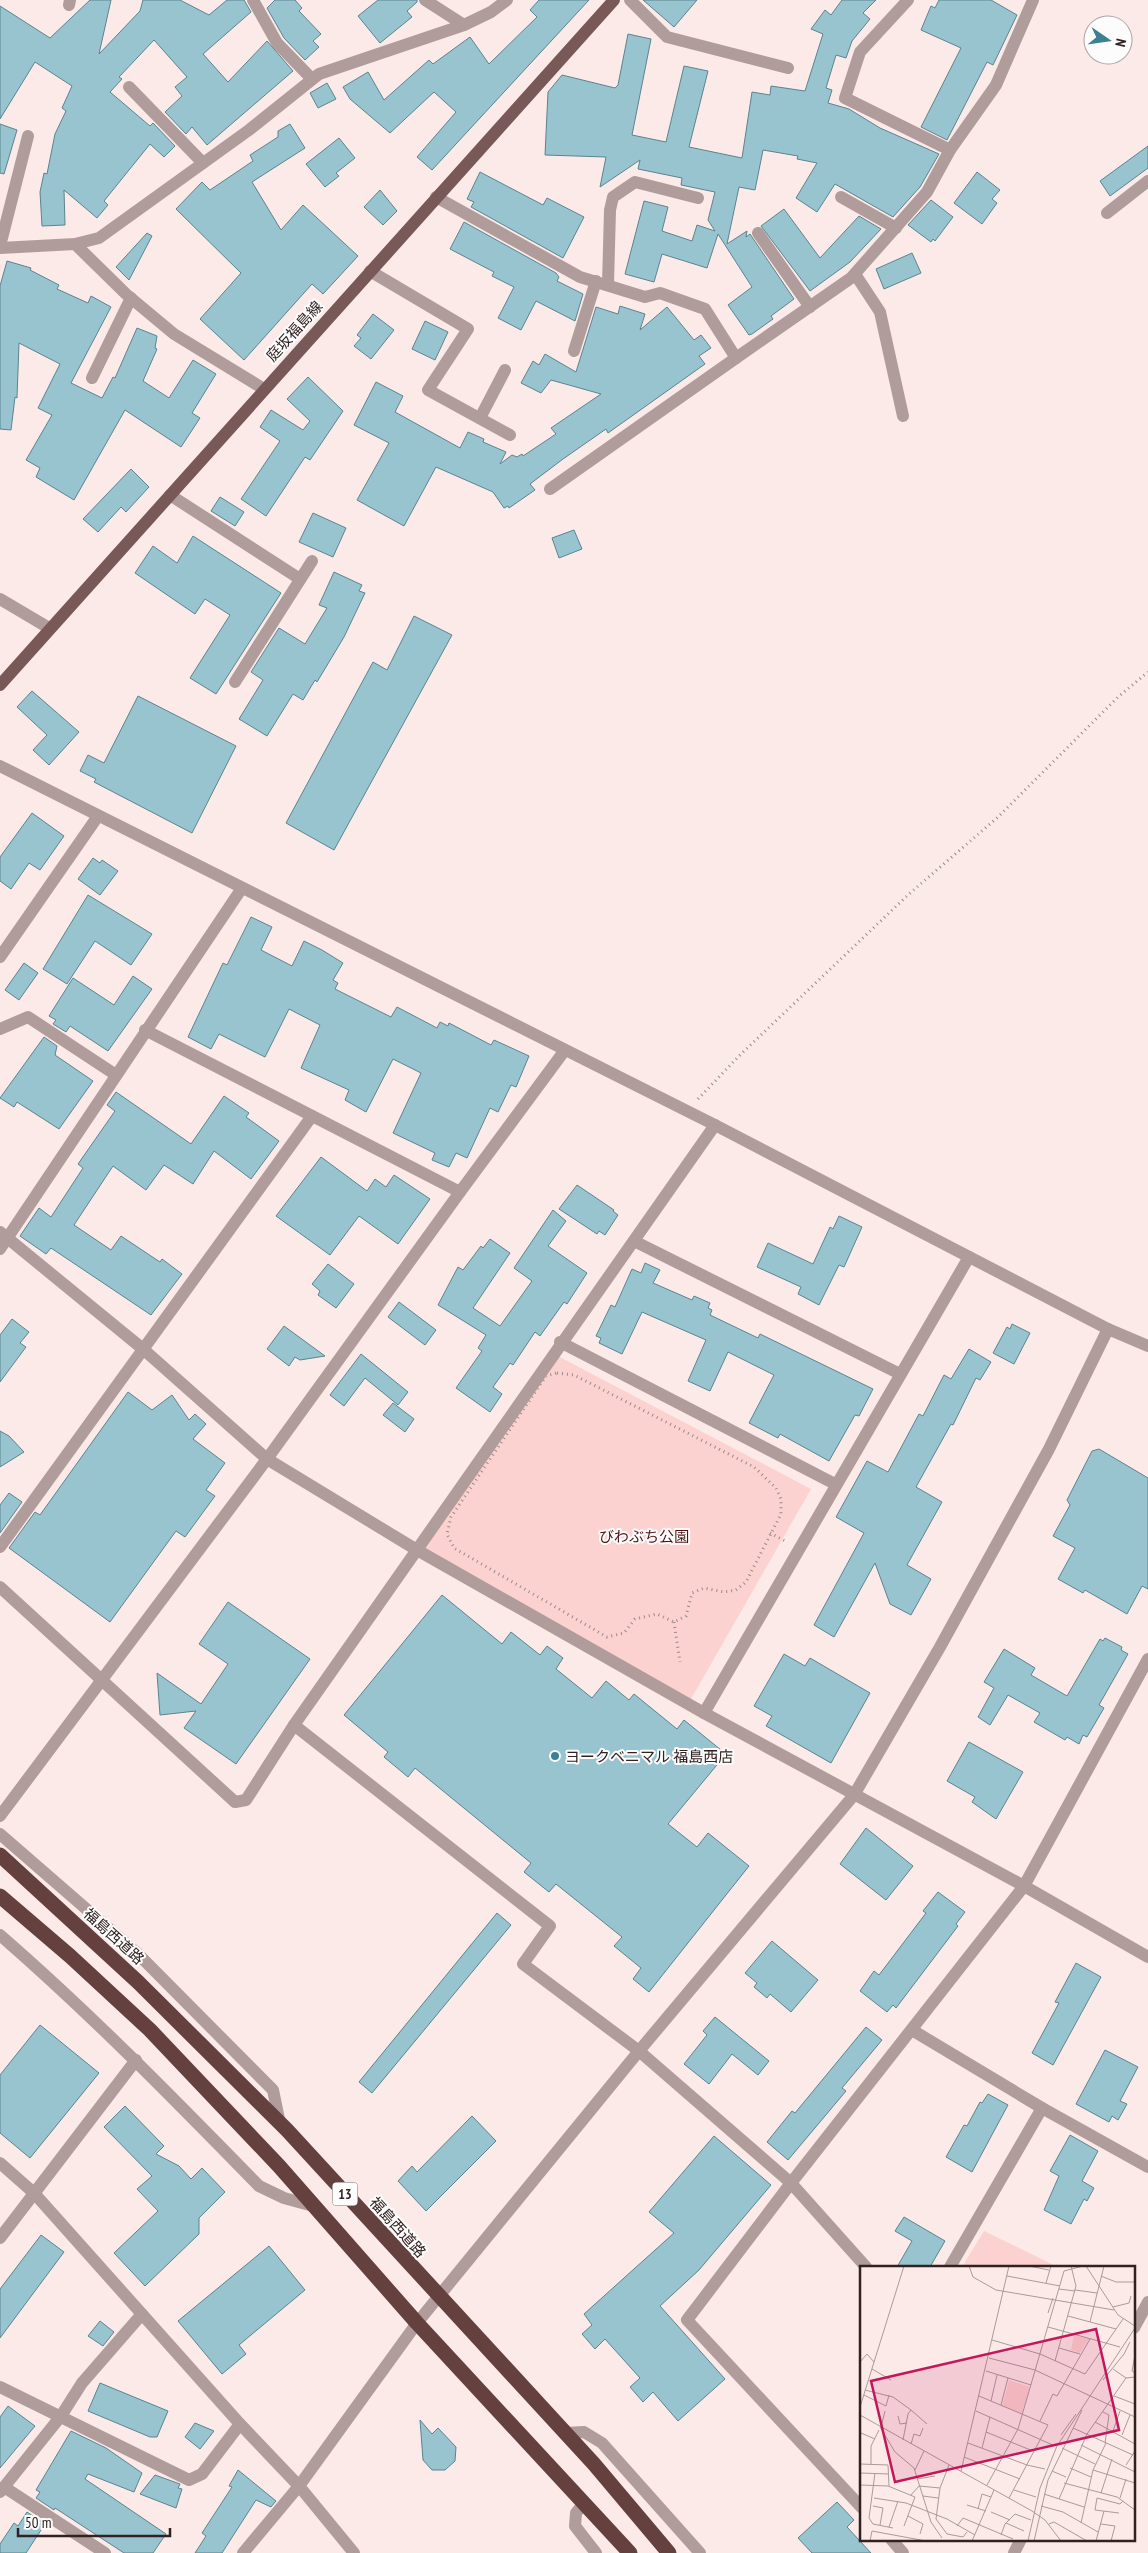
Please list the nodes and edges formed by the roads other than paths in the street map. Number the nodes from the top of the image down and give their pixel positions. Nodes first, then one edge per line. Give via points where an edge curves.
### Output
1 (253, 0) edge
2 (425, 0) edge
3 (507, 0) edge
4 (614, 0) edge
5 (630, 0) edge
6 (908, 0) edge
7 (1033, 0) edge
8 (464, 25) junction
9 (788, 68) dead end
10 (312, 79) junction
11 (129, 87) dead end
12 (28, 136) dead end
13 (950, 150) junction
14 (203, 163) junction
15 (1148, 181) edge
16 (436, 197) junction
17 (841, 197) dead end
18 (698, 198) dead end
19 (1107, 213) dead end
20 (896, 228) junction
21 (758, 233) dead end
22 (75, 244) junction
23 (0, 247) edge
24 (370, 271) junction
25 (855, 274) junction
26 (602, 282) junction
27 (131, 298) junction
28 (810, 306) junction
29 (574, 352) dead end
30 (736, 358) junction
31 (505, 370) dead end
32 (92, 378) dead end
33 (264, 389) junction
34 (903, 416) dead end
35 (480, 418) junction
36 (510, 435) dead end
37 (550, 489) dead end
38 (170, 495) junction
39 (312, 561) dead end
40 (300, 580) junction
41 (0, 599) edge
42 (49, 628) junction
43 (235, 682) dead end
44 (0, 685) edge
45 (0, 766) edge
46 (98, 816) junction
47 (242, 888) junction
48 (0, 957) edge
49 (0, 1029) edge
50 (145, 1030) junction
51 (565, 1050) junction
52 (116, 1075) junction
53 (312, 1116) junction
54 (715, 1125) junction
55 (460, 1192) junction
56 (4, 1235) edge
57 (634, 1241) junction
58 (0, 1249) edge
59 (969, 1257) junction
60 (1108, 1329) junction
61 (560, 1342) junction
62 (1148, 1346) edge
63 (143, 1349) junction
64 (900, 1374) junction
65 (267, 1459) junction
66 (835, 1484) junction
67 (0, 1547) edge
68 (417, 1550) junction
69 (0, 1587) edge
70 (1148, 1659) edge
71 (102, 1681) junction
72 (704, 1713) junction
73 (294, 1725) junction
74 (854, 1795) junction
75 (0, 1816) edge
76 (0, 1834) edge
77 (0, 1855) edge
78 (1024, 1886) junction
79 (0, 1896) edge
80 (0, 1935) edge
81 (1148, 1957) edge
82 (912, 2030) junction
83 (639, 2051) junction
84 (136, 2060) junction
85 (1042, 2108) junction
86 (280, 2124) junction
87 (0, 2163) edge
88 (1148, 2167) edge
89 (791, 2183) junction
90 (34, 2193) junction
91 (314, 2206) junction
92 (0, 2238) edge
93 (865, 2266) edge
94 (951, 2266) edge
95 (439, 2297) junction
96 (1148, 2302) edge
97 (142, 2314) junction
98 (417, 2323) junction
99 (1136, 2324) edge
100 (0, 2387) edge
101 (61, 2416) junction
102 (240, 2424) junction
103 (565, 2432) junction
104 (299, 2486) junction
105 (2, 2489) edge
106 (584, 2503) junction
107 (860, 2506) edge
108 (892, 2540) edge
109 (1020, 2540) edge
110 (105, 2553) edge
111 (243, 2553) edge
112 (354, 2553) edge
113 (596, 2553) edge
114 (630, 2553) edge
115 (669, 2553) edge
116 (700, 2553) edge
117 (903, 2553) edge
118 (1014, 2553) edge

1 - 10 street via 277,44
2 - 8 street
3 - 8 street
4 - 16 main road, 庭坂福島線
5 - 9 street via 667,37
6 - 13 street via 860,52 845,98
7 - 13 street via 996,85
8 - 10 street
10 - 14 street
11 - 14 street
12 - 23 street
13 - 20 street via 927,192
14 - 22 street via 99,238
15 - 19 street
16 - 24 main road, 庭坂福島線
16 - 26 street via 580,276
17 - 20 street
18 - 26 street via 635,182 613,197
20 - 25 street
21 - 28 street
22 - 23 street
22 - 27 street
24 - 33 main road, 庭坂福島線
24 - 35 street via 468,329 428,390
25 - 28 street
25 - 34 street via 880,312
26 - 29 street
26 - 30 street via 645,297 660,293 705,309
27 - 32 street
27 - 33 street via 174,334
28 - 30 street
30 - 37 street
31 - 35 street
33 - 38 main road, 庭坂福島線
35 - 36 street
38 - 40 street
38 - 42 main road, 庭坂福島線
39 - 40 street
40 - 43 street
41 - 42 street
42 - 44 main road, 庭坂福島線
45 - 46 street
46 - 47 street
46 - 48 street
47 - 50 street
47 - 51 street
49 - 52 street via 28,1017
50 - 52 street
50 - 53 street
51 - 54 street
51 - 55 street
52 - 56 street
53 - 55 street
53 - 63 street
54 - 57 street
54 - 59 street
55 - 65 street
56 - 58 street
56 - 63 street
57 - 61 street
57 - 64 street
59 - 60 street
59 - 64 street
60 - 62 street
60 - 74 street via 1039,1466
61 - 66 street
61 - 68 street
63 - 65 street
63 - 67 street
64 - 66 street
65 - 68 street
65 - 71 street
66 - 72 street
68 - 72 street
68 - 73 street
69 - 71 street
70 - 78 street
71 - 73 street via 235,1802 246,1800
71 - 75 street
72 - 74 street
73 - 83 street via 550,1926 523,1964
74 - 78 street
74 - 83 street
76 - 86 street via 137,1953 272,2090
77 - 86 highway, 福島西道路 / 13 via 138,1982
78 - 81 street
78 - 82 street
79 - 91 highway, 13 via 150,2030
80 - 84 street
82 - 85 street
82 - 89 street
83 - 89 street
83 - 95 street
84 - 90 street
84 - 91 street via 259,2186 284,2198
85 - 88 street
85 - 94 street
86 - 95 highway, 福島西道路 / 13
87 - 90 street
89 - 93 street
89 - 107 street via 687,2320
90 - 92 street
90 - 97 street
91 - 98 highway, 13
95 - 98 street
95 - 103 highway, 福島西道路 / 13
96 - 99 street
97 - 101 street via 82,2383
97 - 102 street
98 - 104 street
98 - 106 highway, 13
100 - 101 street
101 - 102 street via 189,2480 202,2474
101 - 105 street
102 - 104 street
103 - 115 highway, 福島西道路 / 13
103 - 116 street via 584,2432 602,2443
104 - 111 street
104 - 112 street
105 - 110 street
106 - 113 street via 576,2513 575,2526
106 - 114 highway, 13
108 - 117 street
109 - 118 street

